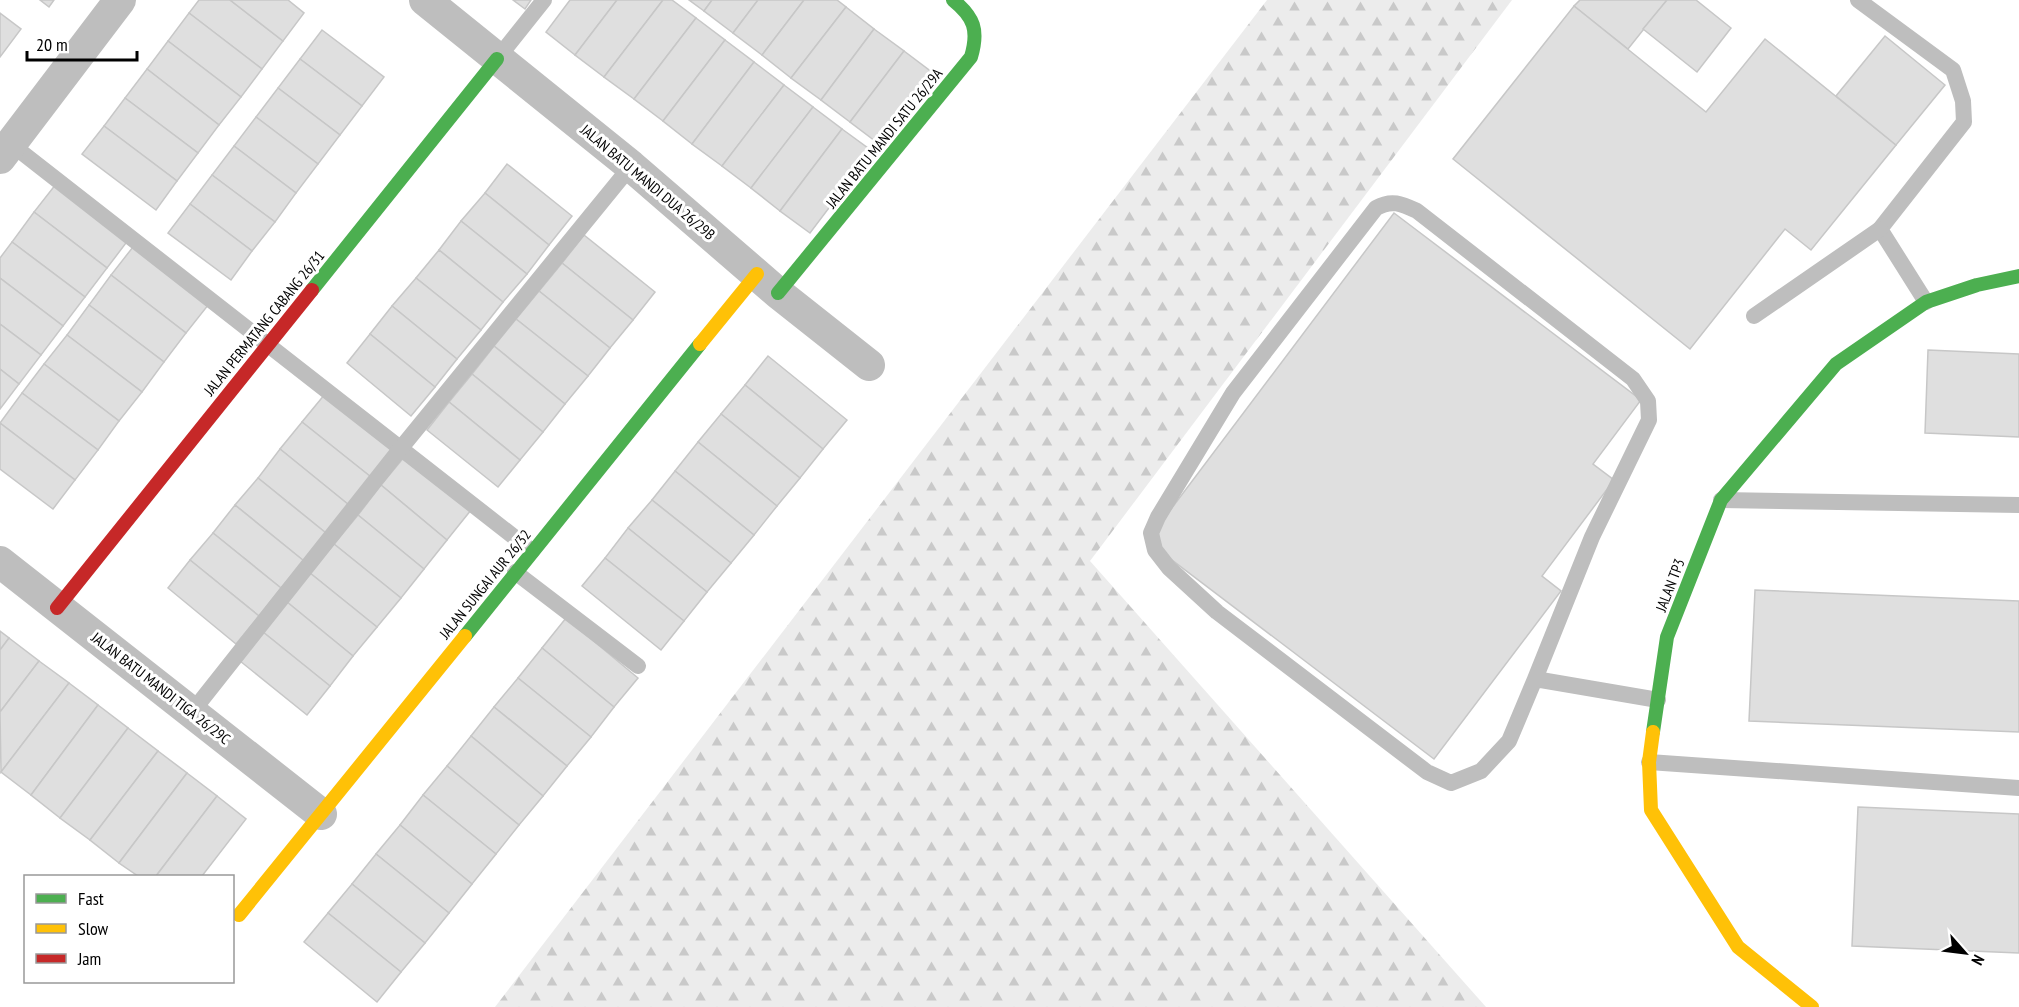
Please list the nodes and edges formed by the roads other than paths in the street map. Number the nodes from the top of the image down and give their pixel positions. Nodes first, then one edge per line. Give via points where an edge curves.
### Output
1 (120, 0) edge
2 (425, 0) edge
3 (544, 0) edge
4 (953, 0) edge
5 (1858, 0) edge
6 (497, 59) junction
7 (5, 151) edge
8 (631, 166) junction
9 (1880, 229) junction
10 (2019, 276) edge
11 (768, 283) junction
12 (1926, 302) junction
13 (1754, 316) dead end
14 (269, 344) junction
15 (869, 365) dead end
16 (401, 448) junction
17 (1721, 500) junction
18 (2019, 505) edge
19 (532, 550) junction
20 (0, 562) edge
21 (515, 572) junction
22 (57, 608) junction
23 (638, 666) dead end
24 (1535, 679) junction
25 (1658, 700) junction
26 (192, 712) junction
27 (1649, 762) junction
28 (2019, 788) edge
29 (321, 814) junction
30 (239, 915) dead end
31 (1812, 1007) edge

1 - 7 street
2 - 6 street, JALAN BATU MANDI DUA 26/29B
3 - 6 lane
4 - 11 street, JALAN BATU MANDI SATU 26/29A via 971,14 979,35 971,57
5 - 9 lane via 1953,70 1963,101 1964,122
6 - 8 street, JALAN BATU MANDI DUA 26/29B
6 - 14 street, JALAN PERMATANG CABANG 26/31
7 - 14 lane
8 - 11 street, JALAN BATU MANDI DUA 26/29B
8 - 16 lane
9 - 12 lane
9 - 13 lane
10 - 12 street, JALAN TP3
11 - 15 street, JALAN BATU MANDI DUA 26/29B
11 - 19 street, JALAN SUNGAI AUR 26/32
12 - 17 street, JALAN TP3 via 1836,364
14 - 16 lane
14 - 22 street, JALAN PERMATANG CABANG 26/31
16 - 19 lane
16 - 26 lane
17 - 18 lane
17 - 25 street, JALAN TP3 via 1667,637
19 - 21 street, JALAN SUNGAI AUR 26/32
20 - 22 street, JALAN BATU MANDI TIGA 26/29C
21 - 23 lane
21 - 29 street, JALAN SUNGAI AUR 26/32
22 - 26 street, JALAN BATU MANDI TIGA 26/29C
24 - 24 lane via 1509,741 1481,771 1451,783 1427,772 1217,612 1155,550 1151,533 1158,517 1233,393 1376,208 1386,202 1398,202 1418,211 1634,379 1648,401 1649,420 1592,537
24 - 25 lane
25 - 27 street, JALAN TP3
26 - 29 street, JALAN BATU MANDI TIGA 26/29C
27 - 28 lane
27 - 31 street, JALAN TP3 via 1651,810 1738,948
29 - 30 street, JALAN SUNGAI AUR 26/32

